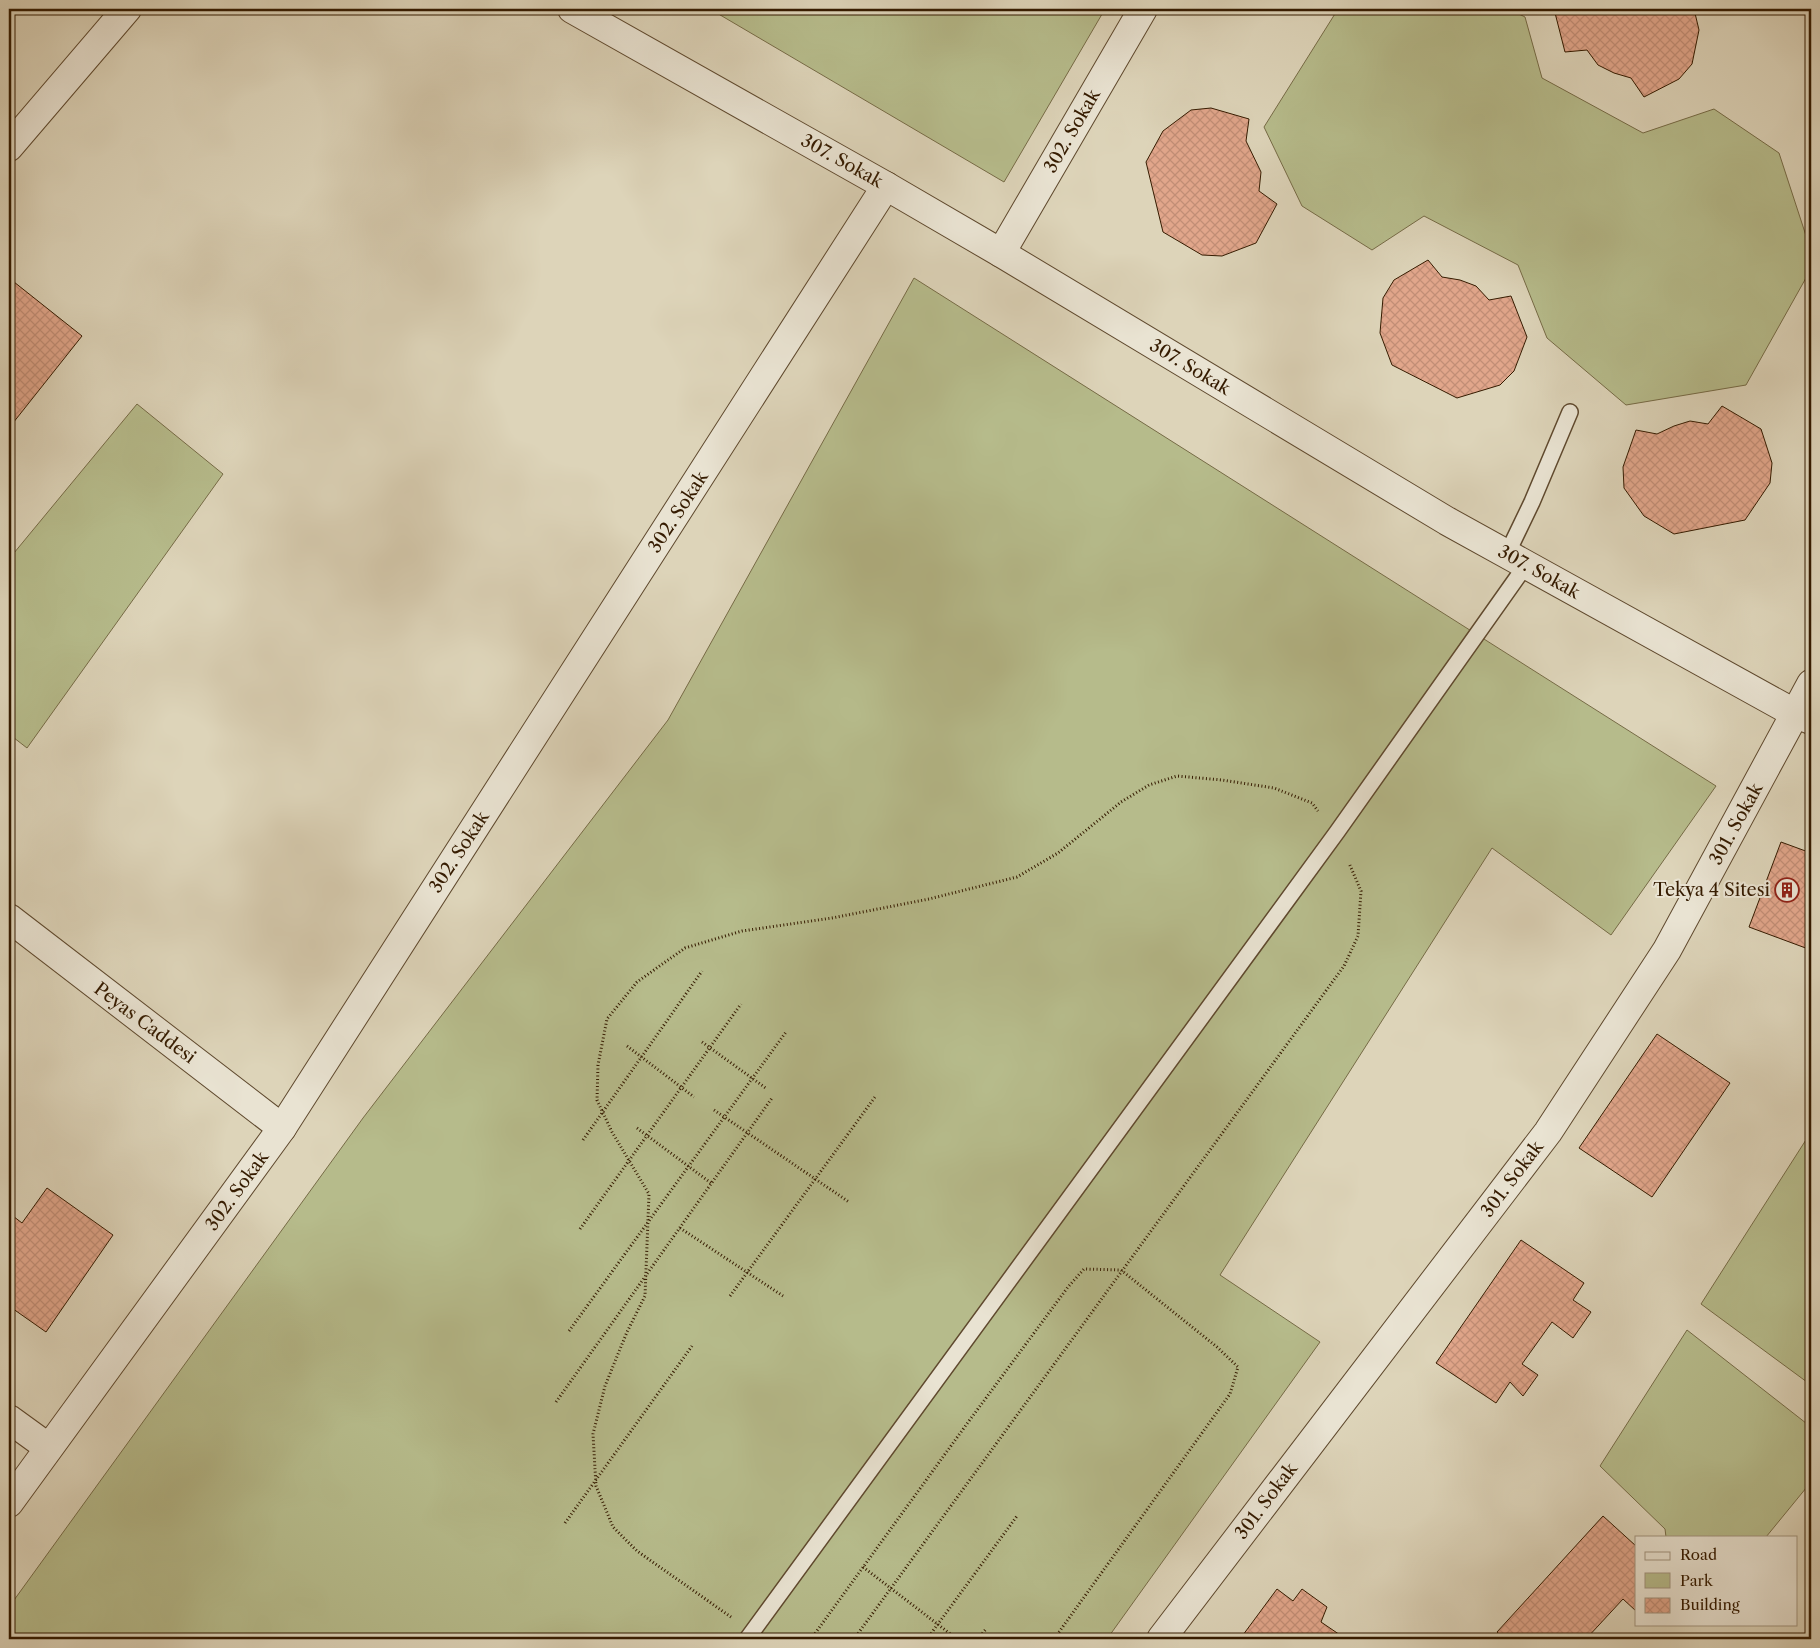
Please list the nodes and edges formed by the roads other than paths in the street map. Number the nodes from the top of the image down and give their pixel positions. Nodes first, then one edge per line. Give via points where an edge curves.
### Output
1 (127, 9) edge
2 (572, 9) edge
3 (1143, 9) edge
4 (9, 147) edge
5 (886, 186) junction
6 (1001, 253) junction
7 (1570, 412) dead end
8 (1517, 559) junction
9 (1811, 684) edge
10 (1804, 717) edge
11 (9, 918) edge
12 (282, 1128) junction
13 (9, 1419) edge
14 (49, 1448) junction
15 (9, 1503) edge
16 (750, 1636) edge
17 (1161, 1639) edge

1 - 4 street
2 - 5 street, 307. Sokak
3 - 6 street, 302. Sokak
5 - 6 street, 307. Sokak
5 - 12 street, 302. Sokak
6 - 8 street, 307. Sokak via 1447,521
7 - 8 lane via 1532,502
8 - 10 street, 307. Sokak
8 - 16 lane via 1337,832
9 - 10 street, 301. Sokak
10 - 17 street, 301. Sokak via 1667,950 1548,1132
11 - 12 street, Peyas Caddesi
12 - 14 street, 302. Sokak
13 - 14 street
14 - 15 street, 302. Sokak

